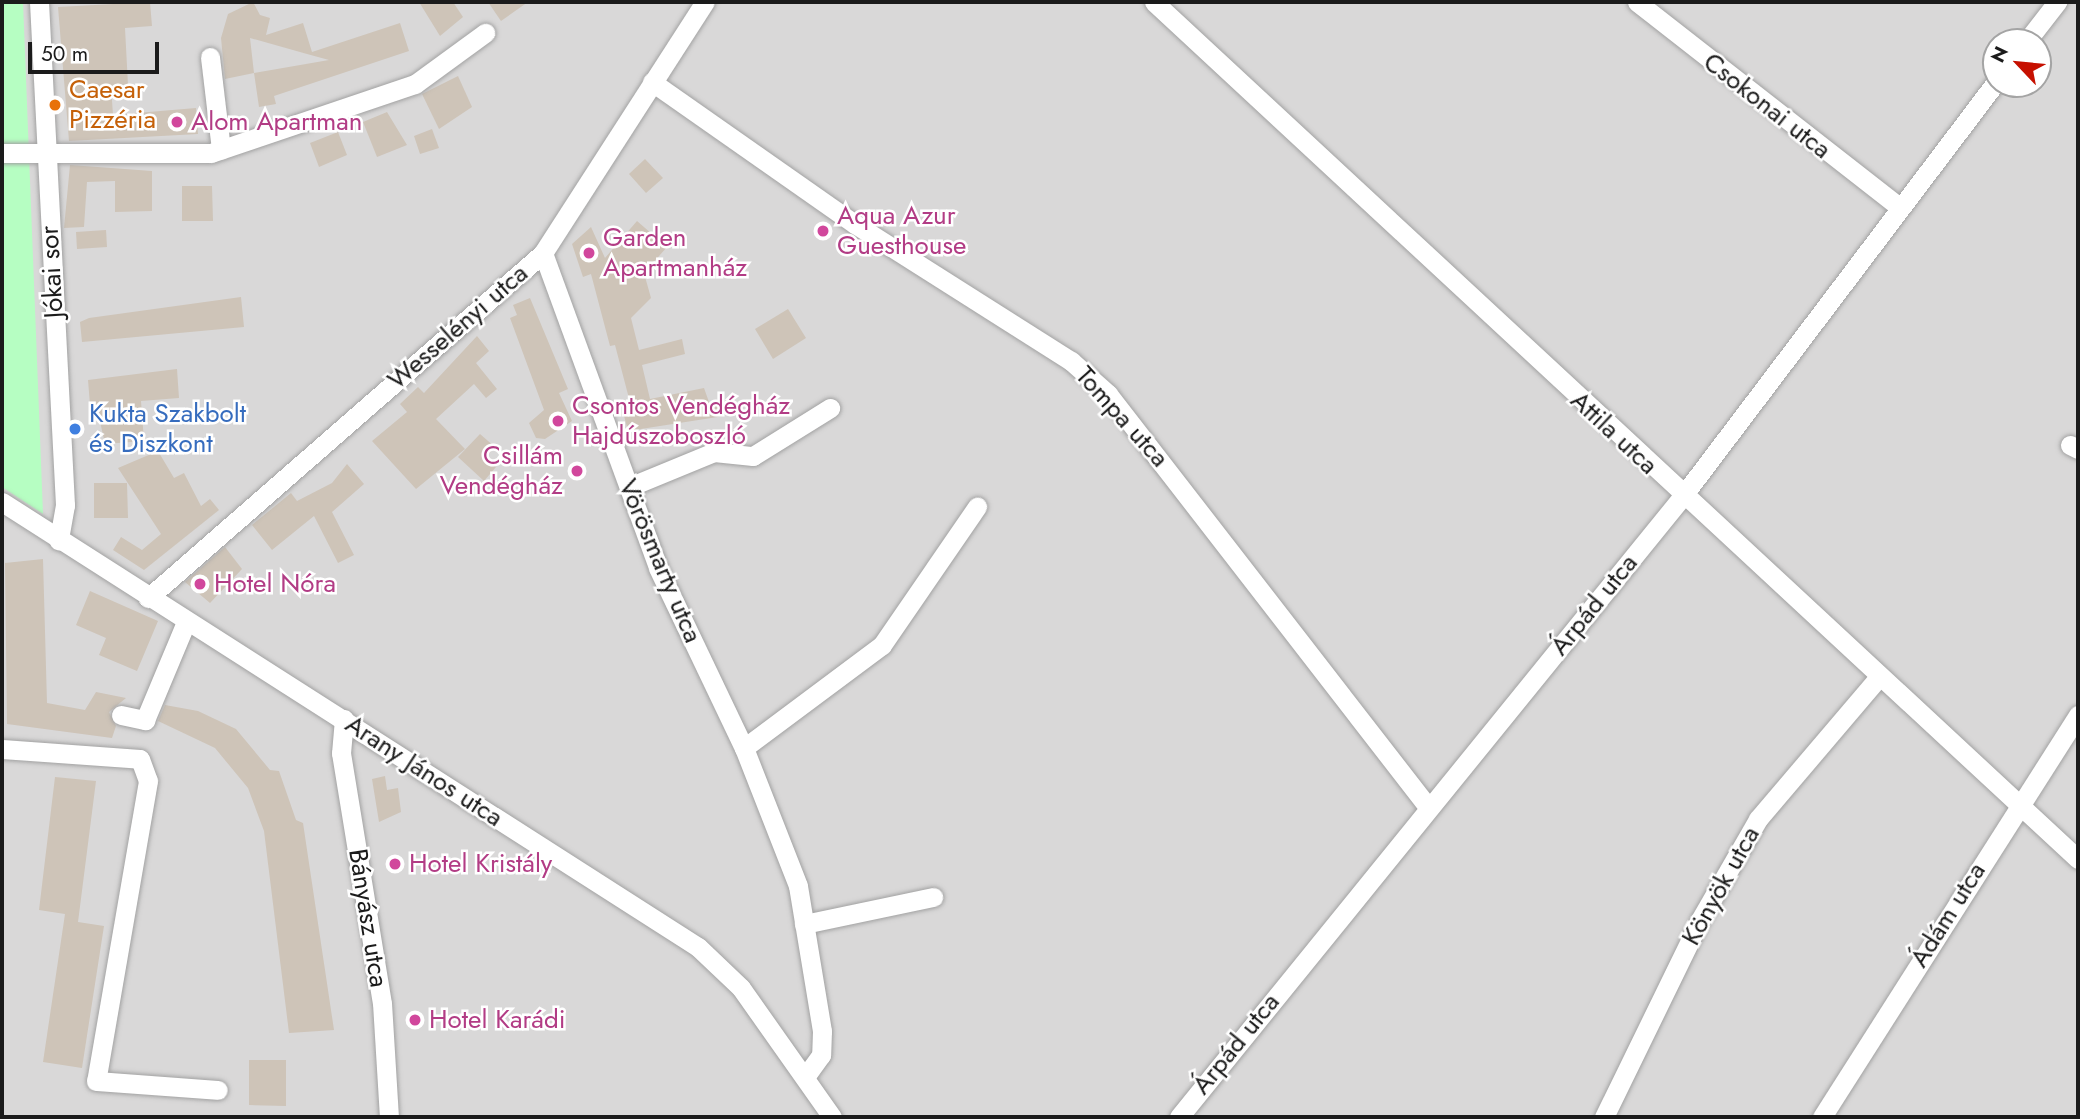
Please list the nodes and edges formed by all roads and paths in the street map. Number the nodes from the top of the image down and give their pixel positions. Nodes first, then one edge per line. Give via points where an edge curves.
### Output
1 (39, 2) edge
2 (705, 2) edge
3 (1154, 2) edge
4 (1637, 2) edge
5 (2057, 2) edge
6 (2037, 28) edge
7 (485, 33) dead end
8 (210, 57) dead end
9 (652, 82) junction
10 (1984, 98) edge
11 (221, 149) junction
12 (2, 153) edge
13 (47, 155) junction
14 (1899, 208) junction
15 (543, 253) junction
16 (830, 408) dead end
17 (629, 487) junction
18 (1682, 497) junction
19 (2, 502) edge
20 (976, 507) dead end
21 (59, 540) junction
22 (148, 598) junction
23 (186, 622) junction
24 (1878, 679) junction
25 (121, 715) dead end
26 (2078, 715) edge
27 (344, 719) junction
28 (744, 748) junction
29 (2, 749) edge
30 (2018, 803) junction
31 (1428, 807) junction
32 (2078, 859) edge
33 (933, 897) dead end
34 (804, 924) junction
35 (805, 1077) junction
36 (218, 1090) dead end
37 (389, 1117) edge
38 (832, 1117) edge
39 (1179, 1117) edge
40 (1604, 1117) edge
41 (1822, 1117) edge

1 - 13 street, Jókai sor
2 - 9 street, Wesselényi utca
3 - 18 street, Attila utca
4 - 14 street, Csokonai utca
5 - 6 street
7 - 11 street via 415,84
8 - 11 street
9 - 15 street, Wesselényi utca
9 - 31 street, Tompa utca via 855,224 1071,361 1108,394
10 - 14 street, Árpád utca
11 - 13 street
12 - 13 street
13 - 21 street, Jókai sor via 66,512
14 - 18 street, Árpád utca
15 - 17 street, Vörösmarty utca
15 - 22 street, Wesselényi utca
16 - 17 street via 753,456 714,452
17 - 28 street, Vörösmarty utca via 658,568
18 - 24 street, Attila utca
18 - 31 street, Árpád utca
19 - 21 street, Arany János utca
20 - 28 street via 882,645
21 - 22 street, Arany János utca
22 - 23 street, Arany János utca
23 - 25 street via 145,720
23 - 27 street, Arany János utca
24 - 30 street, Attila utca
24 - 40 street, Könyök utca via 1758,819 1700,920
26 - 30 street, Ádám utca
27 - 35 street, Arany János utca via 698,947 741,988
27 - 37 street, Bányász utca via 341,753 382,1003
28 - 34 street, Vörösmarty utca via 798,886
29 - 36 street via 140,759 148,781 96,1081
30 - 32 street, Attila utca
30 - 41 street, Ádám utca
31 - 39 street, Árpád utca
33 - 34 street
34 - 35 street, Vörösmarty utca via 822,1031 821,1055
35 - 38 street, Arany János utca

